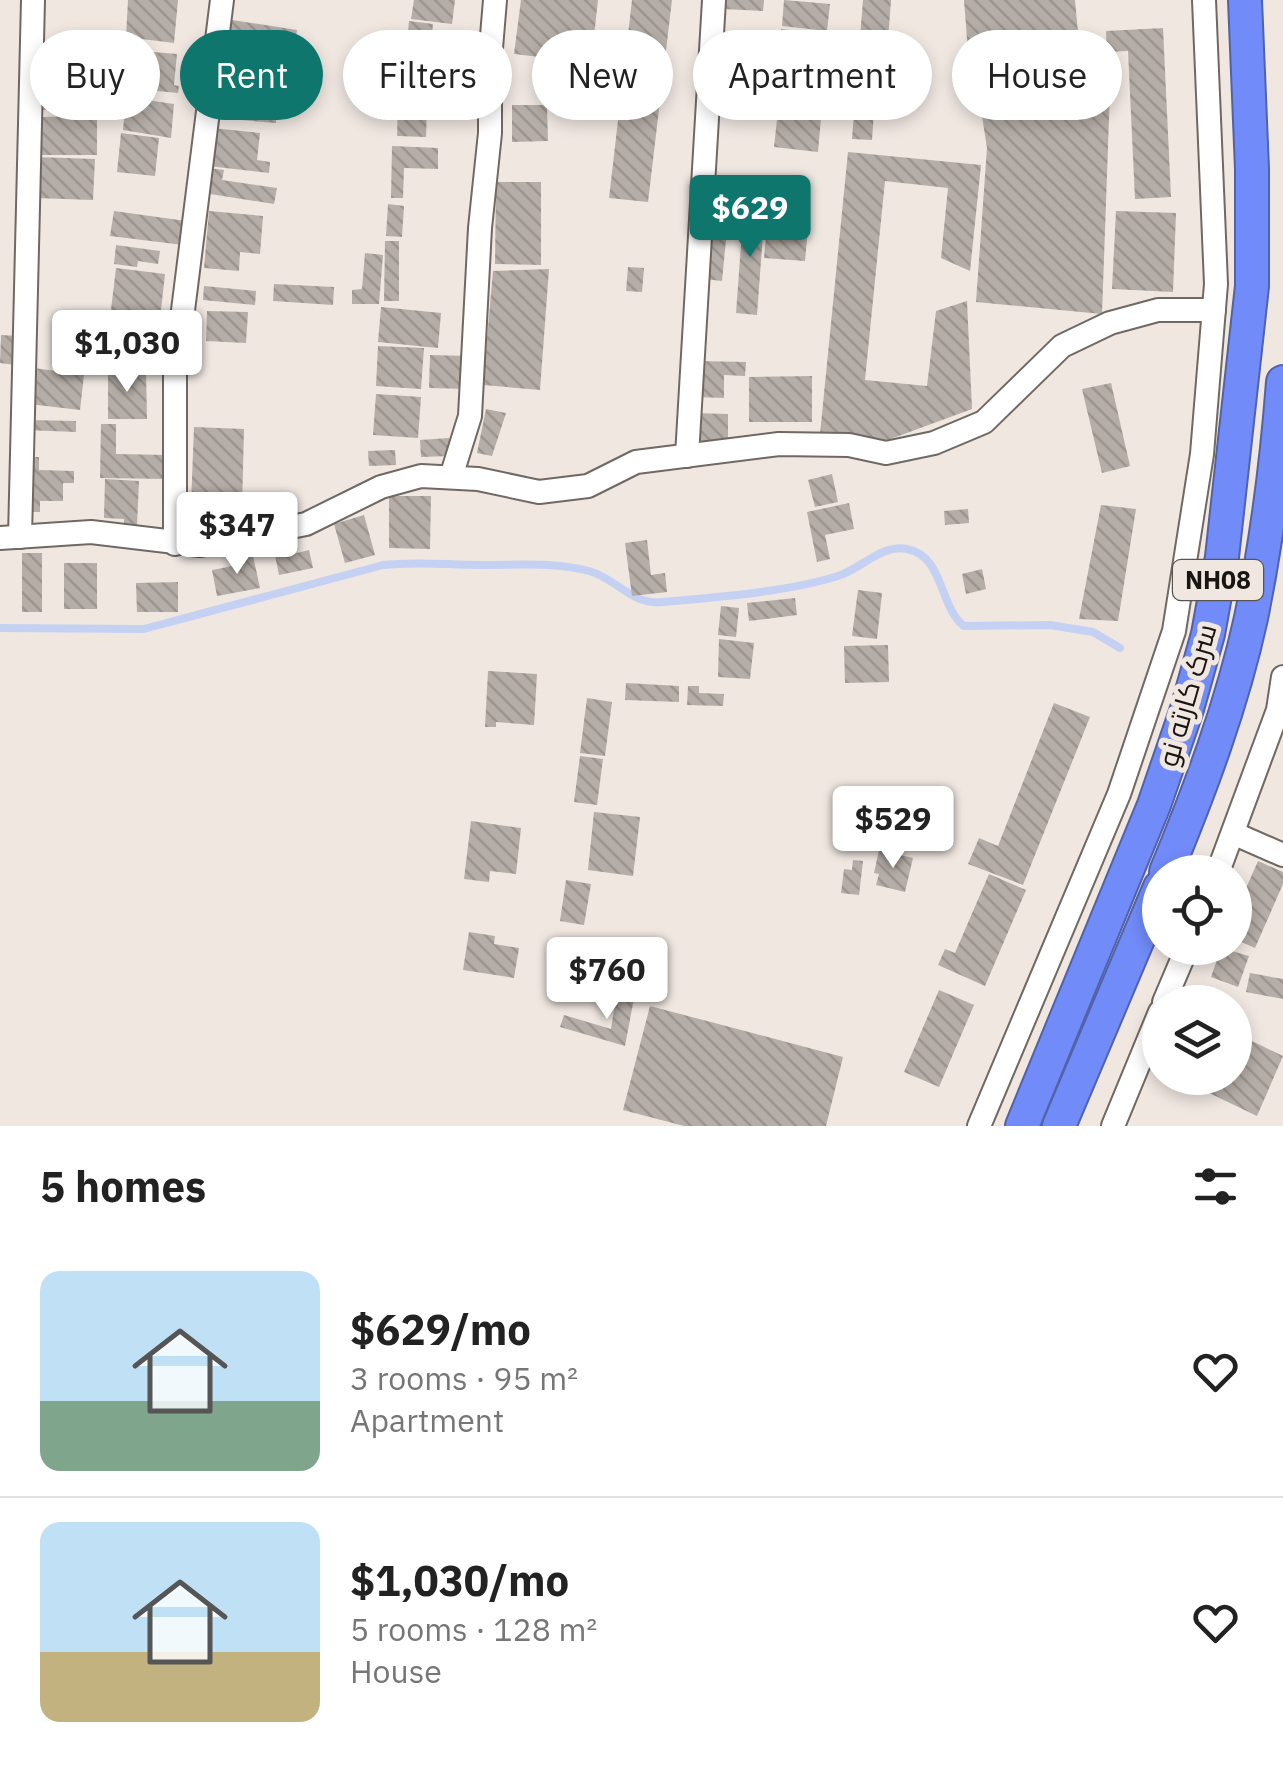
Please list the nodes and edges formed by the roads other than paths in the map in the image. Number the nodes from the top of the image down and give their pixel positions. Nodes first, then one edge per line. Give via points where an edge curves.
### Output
1 (33, 0) edge
2 (222, 0) edge
3 (496, 0) edge
4 (714, 0) edge
5 (1204, 0) edge
6 (1245, 0) edge
7 (1214, 310) junction
8 (1283, 382) edge
9 (687, 456) junction
10 (451, 477) junction
11 (10, 537) edge
12 (175, 544) junction
13 (1283, 677) edge
14 (1234, 834) junction
15 (1283, 854) edge
16 (1172, 855) edge
17 (1225, 855) edge
18 (1142, 931) edge
19 (1091, 958) junction
20 (1125, 972) junction
21 (1142, 1055) edge
22 (979, 1126) edge
23 (1022, 1126) edge
24 (1060, 1126) edge
25 (1112, 1126) edge

1 - 11 street
2 - 12 street via 174,374
3 - 10 street via 470,416
4 - 9 street
5 - 7 street
6 - 19 highway, سرک کارته نو / NH08 via 1252,286 1222,557 1188,708
7 - 9 street via 1158,310 1110,323 1062,346 984,422 934,444 886,453 779,444
7 - 22 street via 1202,454 1174,632 1119,794
8 - 16 highway, NH08 via 1277,463 1250,619 1220,729
9 - 10 street via 636,462 588,486 539,492
10 - 12 street via 421,476 381,487 306,524
11 - 12 street via 91,532
13 - 14 street via 1278,710
14 - 15 street
14 - 17 street
18 - 20 highway
19 - 20 highway
19 - 23 highway, سرک کارته نو / NH08
20 - 24 highway
21 - 25 street

